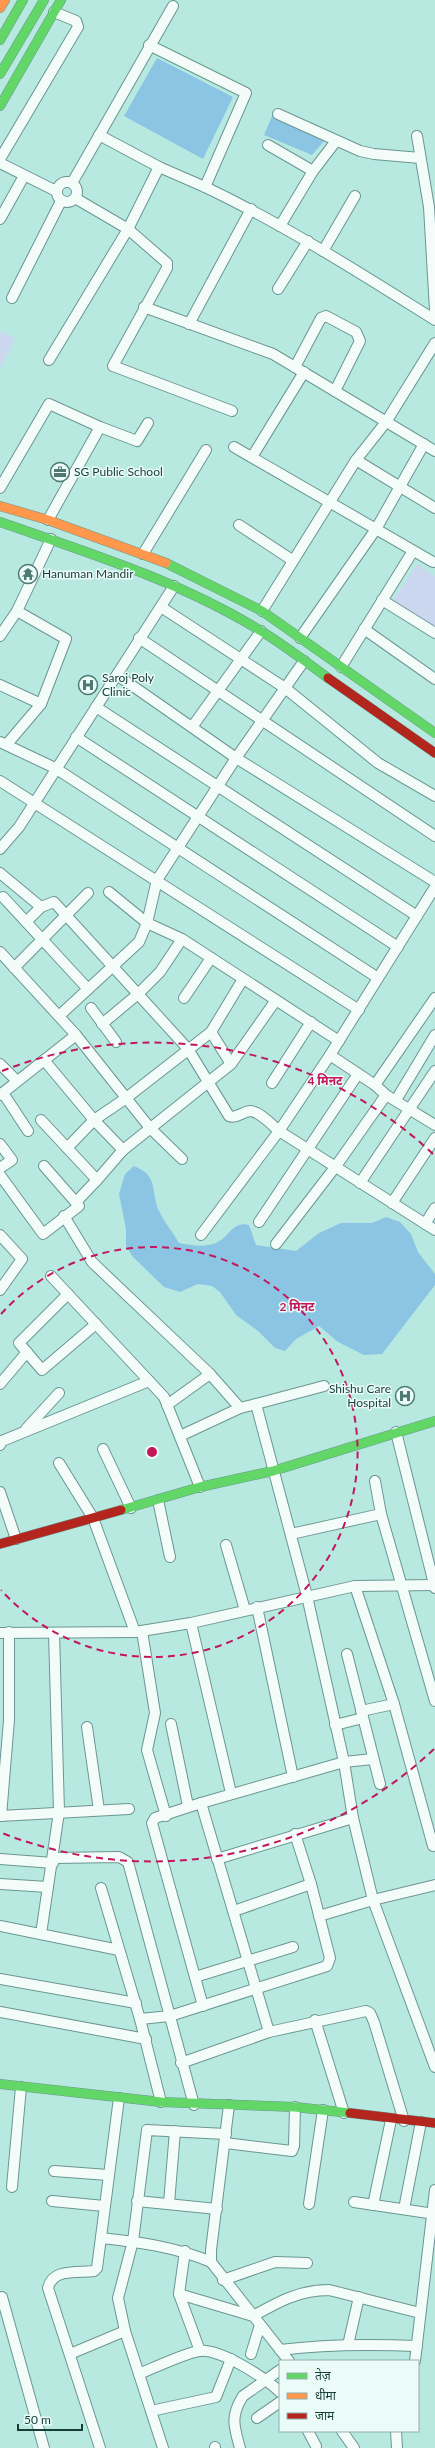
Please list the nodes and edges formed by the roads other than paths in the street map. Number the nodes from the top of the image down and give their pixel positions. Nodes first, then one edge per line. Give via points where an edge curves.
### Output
1 (5, 0) edge
2 (23, 0) edge
3 (44, 0) edge
4 (61, 0) edge
5 (172, 6) dead end
6 (0, 8) edge
7 (54, 12) junction
8 (0, 40) edge
9 (149, 45) junction
10 (0, 74) edge
11 (0, 106) edge
12 (278, 114) dead end
13 (99, 135) junction
14 (417, 136) dead end
15 (336, 141) junction
16 (268, 145) dead end
17 (420, 158) junction
18 (0, 159) edge
19 (0, 163) edge
20 (159, 167) junction
21 (313, 171) junction
22 (24, 176) junction
23 (72, 183) junction
24 (205, 187) junction
25 (59, 196) junction
26 (355, 196) dead end
27 (75, 198) junction
28 (251, 209) junction
29 (0, 219) edge
30 (280, 226) junction
31 (128, 229) junction
32 (308, 241) junction
33 (323, 251) junction
34 (278, 289) dead end
35 (12, 298) dead end
36 (144, 307) junction
37 (435, 310) edge
38 (435, 320) edge
39 (189, 324) junction
40 (435, 343) edge
41 (48, 360) dead end
42 (295, 367) junction
43 (304, 372) junction
44 (335, 391) junction
45 (232, 410) dead end
46 (386, 422) junction
47 (148, 423) dead end
48 (100, 427) junction
49 (424, 444) junction
50 (234, 447) dead end
51 (206, 450) dead end
52 (435, 451) edge
53 (252, 457) junction
54 (356, 460) junction
55 (399, 486) junction
56 (0, 488) edge
57 (330, 502) junction
58 (0, 506) edge
59 (435, 508) edge
60 (48, 520) junction
61 (0, 522) edge
62 (239, 525) dead end
63 (376, 529) junction
64 (51, 539) junction
65 (413, 551) junction
66 (143, 554) junction
67 (292, 560) junction
68 (433, 562) dead end
69 (174, 586) junction
70 (382, 600) junction
71 (161, 607) junction
72 (17, 611) junction
73 (262, 611) junction
74 (364, 629) junction
75 (261, 631) junction
76 (435, 633) edge
77 (0, 636) edge
78 (139, 638) junction
79 (300, 638) junction
80 (240, 659) junction
81 (304, 661) junction
82 (341, 667) junction
83 (117, 674) junction
84 (435, 679) edge
85 (0, 685) edge
86 (285, 688) junction
87 (218, 692) junction
88 (41, 704) junction
89 (96, 707) junction
90 (262, 722) junction
91 (192, 727) junction
92 (435, 733) edge
93 (76, 737) junction
94 (3, 743) edge
95 (435, 753) edge
96 (236, 758) junction
97 (55, 768) junction
98 (0, 781) edge
99 (218, 785) junction
100 (435, 796) edge
101 (34, 804) junction
102 (198, 816) junction
103 (435, 836) edge
104 (178, 848) junction
105 (0, 849) edge
106 (0, 873) edge
107 (157, 880) junction
108 (435, 882) edge
109 (435, 888) edge
110 (109, 892) dead end
111 (88, 893) dead end
112 (3, 897) dead end
113 (41, 906) junction
114 (417, 916) junction
115 (67, 917) junction
116 (26, 922) junction
117 (147, 923) junction
118 (182, 939) junction
119 (44, 941) junction
120 (398, 947) junction
121 (0, 952) edge
122 (211, 958) junction
123 (113, 966) junction
124 (14, 968) junction
125 (378, 978) junction
126 (244, 979) junction
127 (88, 989) junction
128 (138, 994) junction
129 (184, 998) dead end
130 (435, 998) edge
131 (276, 1000) junction
132 (91, 1008) dead end
133 (359, 1010) junction
134 (59, 1016) junction
135 (310, 1022) junction
136 (102, 1024) junction
137 (211, 1032) junction
138 (76, 1035) junction
139 (435, 1035) edge
140 (340, 1041) junction
141 (116, 1042) dead end
142 (188, 1048) junction
143 (330, 1055) junction
144 (44, 1060) junction
145 (0, 1064) edge
146 (231, 1064) junction
147 (435, 1071) edge
148 (358, 1074) junction
149 (17, 1082) junction
150 (210, 1082) junction
151 (272, 1083) dead end
152 (376, 1085) junction
153 (1, 1094) edge
154 (386, 1095) junction
155 (125, 1099) junction
156 (396, 1100) junction
157 (409, 1108) junction
158 (41, 1120) dead end
159 (94, 1120) junction
160 (435, 1125) edge
161 (150, 1128) junction
162 (279, 1131) junction
163 (28, 1132) dead end
164 (435, 1138) edge
165 (0, 1144) edge
166 (67, 1148) junction
167 (123, 1150) junction
168 (309, 1150) junction
169 (182, 1159) dead end
170 (44, 1166) dead end
171 (336, 1166) junction
172 (0, 1168) edge
173 (0, 1175) edge
174 (97, 1180) junction
175 (360, 1182) junction
176 (76, 1202) junction
177 (392, 1203) junction
178 (435, 1208) edge
179 (64, 1216) junction
180 (259, 1222) dead end
181 (425, 1224) junction
182 (435, 1230) edge
183 (0, 1235) edge
184 (201, 1235) dead end
185 (276, 1244) dead end
186 (52, 1276) dead end
187 (0, 1290) edge
188 (68, 1294) junction
189 (96, 1324) junction
190 (27, 1352) junction
191 (210, 1374) junction
192 (149, 1381) junction
193 (0, 1384) edge
194 (324, 1386) dead end
195 (59, 1393) dead end
196 (256, 1404) junction
197 (167, 1405) junction
198 (240, 1408) junction
199 (435, 1421) edge
200 (23, 1432) junction
201 (396, 1432) junction
202 (180, 1436) junction
203 (0, 1445) edge
204 (104, 1449) dead end
205 (59, 1463) dead end
206 (273, 1471) junction
207 (375, 1481) dead end
208 (200, 1487) junction
209 (0, 1492) edge
210 (158, 1500) junction
211 (131, 1508) junction
212 (381, 1514) junction
213 (93, 1518) junction
214 (291, 1534) junction
215 (16, 1539) junction
216 (0, 1544) edge
217 (226, 1545) dead end
218 (170, 1557) dead end
219 (401, 1584) junction
220 (355, 1586) junction
221 (435, 1586) edge
222 (307, 1596) junction
223 (257, 1607) junction
224 (245, 1610) junction
225 (192, 1623) junction
226 (4, 1632) edge
227 (138, 1632) junction
228 (54, 1633) junction
229 (347, 1654) dead end
230 (435, 1701) edge
231 (394, 1704) junction
232 (362, 1714) junction
233 (171, 1724) dead end
234 (335, 1725) junction
235 (87, 1726) dead end
236 (373, 1759) junction
237 (344, 1762) junction
238 (293, 1777) junction
239 (380, 1784) dead end
240 (231, 1794) junction
241 (201, 1803) junction
242 (188, 1806) junction
243 (129, 1809) dead end
244 (99, 1810) junction
245 (59, 1812) junction
246 (1, 1816) edge
247 (166, 1816) junction
248 (353, 1818) junction
249 (295, 1834) junction
250 (433, 1846) dead end
251 (0, 1859) edge
252 (217, 1859) junction
253 (53, 1861) junction
254 (0, 1884) edge
255 (311, 1884) junction
256 (435, 1885) edge
257 (48, 1886) junction
258 (102, 1888) dead end
259 (373, 1900) junction
260 (234, 1911) junction
261 (319, 1916) junction
262 (0, 1926) edge
263 (41, 1934) junction
264 (293, 1947) dead end
265 (119, 1950) junction
266 (250, 1961) junction
267 (195, 1977) junction
268 (0, 1979) edge
269 (256, 1989) junction
270 (136, 2003) junction
271 (203, 2006) junction
272 (0, 2012) edge
273 (170, 2016) junction
274 (140, 2019) junction
275 (315, 2020) junction
276 (269, 2032) junction
277 (146, 2039) junction
278 (181, 2063) junction
279 (435, 2067) edge
280 (0, 2084) edge
281 (21, 2088) junction
282 (119, 2098) junction
283 (161, 2102) junction
284 (194, 2105) junction
285 (229, 2105) junction
286 (295, 2107) junction
287 (323, 2110) junction
288 (344, 2113) junction
289 (391, 2120) junction
290 (404, 2121) junction
291 (421, 2122) junction
292 (435, 2123) edge
293 (175, 2131) junction
294 (225, 2138) junction
295 (54, 2171) dead end
296 (108, 2175) junction
297 (12, 2187) dead end
298 (435, 2190) edge
299 (52, 2201) dead end
300 (137, 2201) junction
301 (354, 2202) dead end
302 (169, 2203) junction
303 (309, 2204) dead end
304 (373, 2205) junction
305 (104, 2206) junction
306 (217, 2209) junction
307 (404, 2209) junction
308 (433, 2213) edge
309 (100, 2238) junction
310 (133, 2241) junction
311 (185, 2251) junction
312 (211, 2262) junction
313 (306, 2263) dead end
314 (224, 2280) junction
315 (179, 2294) junction
316 (2, 2297) dead end
317 (359, 2297) junction
318 (420, 2313) junction
319 (253, 2316) junction
320 (260, 2325) junction
321 (125, 2331) junction
322 (348, 2345) junction
323 (417, 2346) junction
324 (280, 2350) junction
325 (200, 2351) junction
326 (70, 2354) junction
327 (251, 2354) dead end
328 (231, 2359) junction
329 (288, 2360) edge
330 (415, 2360) edge
331 (279, 2371) edge
332 (139, 2374) junction
333 (266, 2379) junction
334 (279, 2391) edge
335 (279, 2403) edge
336 (151, 2411) junction
337 (257, 2418) dead end
338 (309, 2432) edge
339 (343, 2432) edge
340 (396, 2432) edge
341 (316, 2446) dead end
342 (44, 2448) edge
343 (100, 2448) edge
344 (163, 2448) edge
345 (240, 2448) edge
346 (354, 2448) edge
347 (397, 2448) edge

1 - 6 main road
2 - 8 main road
3 - 10 main road
4 - 7 main road
5 - 9 street
7 - 11 main road
7 - 18 street via 76,21 78,27
9 - 13 street
9 - 24 street via 246,92
12 - 15 street
13 - 20 street
13 - 23 street
14 - 17 street
15 - 17 street via 374,154
15 - 21 street
16 - 21 street
17 - 37 street via 430,225
19 - 22 street
20 - 24 street
20 - 31 street
21 - 30 street
22 - 25 street
22 - 29 street
23 - 25 street via 63,182
23 - 27 street via 77,190
24 - 28 street
25 - 27 street via 69,202
25 - 35 street
26 - 33 street
27 - 31 street
28 - 30 street
28 - 39 street
30 - 32 street
31 - 36 street via 167,264
31 - 41 street
32 - 33 street
32 - 34 street
33 - 38 street
36 - 39 street
36 - 45 street via 113,366
39 - 42 street via 265,351
40 - 46 street
42 - 43 street
42 - 44 street via 321,318 326,316 356,332 360,341
43 - 44 street
43 - 53 street
44 - 46 street
46 - 49 street
46 - 54 street
47 - 48 street via 137,441
48 - 56 street via 49,404
48 - 60 street
49 - 52 street
49 - 55 street
50 - 53 street
51 - 66 street
53 - 57 street
54 - 55 street
54 - 57 street
55 - 59 street
55 - 63 street
57 - 63 street
57 - 67 street
58 - 60 main road
60 - 66 main road
61 - 64 main road
62 - 67 street
63 - 65 street
63 - 79 street
64 - 69 main road
64 - 72 street
65 - 68 street
65 - 70 street
66 - 73 main road via 178,567
67 - 73 street
69 - 71 street
69 - 75 main road
70 - 74 street
70 - 76 street
71 - 78 street
71 - 80 street
72 - 77 street
72 - 88 street via 66,640
73 - 79 main road
74 - 82 street
74 - 84 street
75 - 80 street
75 - 81 main road
78 - 83 street
78 - 87 street
79 - 82 main road
80 - 86 street
80 - 87 street
81 - 86 street
81 - 95 main road
82 - 92 main road
83 - 89 street
83 - 91 street
85 - 88 street
86 - 90 street
86 - 100 street via 378,763
87 - 90 street
87 - 91 street
88 - 94 street
89 - 93 street
89 - 99 street
90 - 96 street
90 - 103 street
91 - 96 street
93 - 97 street
93 - 102 street
94 - 97 street
96 - 99 street
96 - 108 street
97 - 101 street
97 - 104 street
98 - 101 street
99 - 102 street
99 - 114 street
101 - 105 street
101 - 107 street
102 - 104 street
102 - 120 street
104 - 107 street
104 - 125 street
106 - 113 street
107 - 117 street
107 - 133 street
109 - 114 street
110 - 117 street
111 - 115 street
112 - 116 street
113 - 115 street via 54,902
113 - 116 street
114 - 120 street
115 - 119 street
115 - 123 street
116 - 119 street
117 - 118 street
117 - 123 street via 139,942
118 - 122 street
118 - 128 street via 160,972
119 - 124 street
119 - 127 street
120 - 125 street
121 - 124 street
122 - 126 street
122 - 129 street
123 - 127 street
123 - 128 street
124 - 134 street
125 - 133 street
126 - 131 street
126 - 137 street
127 - 134 street
128 - 136 street
128 - 142 street
130 - 152 street
131 - 135 street
131 - 146 street
132 - 136 street
133 - 140 street
134 - 138 street
135 - 140 street
135 - 151 street
136 - 141 street
137 - 142 street
137 - 146 street
138 - 144 street
138 - 155 street
139 - 156 street
140 - 143 street
142 - 150 street
142 - 155 street
143 - 148 street
143 - 162 street
144 - 149 street
144 - 159 street
145 - 149 street
146 - 150 street
147 - 157 street
148 - 152 street
148 - 168 street
149 - 153 street
150 - 161 street
150 - 162 street via 229,1116 253,1112
152 - 154 street
153 - 163 street
154 - 156 street
154 - 171 street
155 - 159 street
155 - 161 street
156 - 157 street
157 - 160 street
157 - 175 street
158 - 166 street
159 - 166 street
159 - 167 street
161 - 167 street
161 - 169 street
162 - 168 street
162 - 184 street
164 - 177 street
165 - 172 street via 12,1160
166 - 174 street
167 - 174 street
168 - 171 street
168 - 180 street
170 - 176 street
171 - 175 street
171 - 185 street
173 - 179 street via 43,1234
174 - 176 street
175 - 177 street
176 - 179 street via 80,1206
177 - 181 street
178 - 181 street
179 - 191 street via 92,1262
181 - 182 street
183 - 187 street via 22,1259
186 - 188 street
188 - 189 street
188 - 190 street via 19,1343
189 - 190 street via 42,1370
189 - 192 street
190 - 193 street
191 - 197 street
191 - 198 street
192 - 197 street via 164,1397
192 - 200 street
194 - 196 street
195 - 200 street
196 - 198 street
196 - 206 street
197 - 202 street
198 - 202 street
199 - 201 main road
200 - 203 street via 2,1441
201 - 206 main road
201 - 221 street
202 - 208 street
204 - 211 street
205 - 213 street
206 - 208 main road
206 - 214 street
207 - 212 street
208 - 210 main road
209 - 215 street
210 - 211 main road
210 - 218 street
211 - 213 main road
212 - 214 street
212 - 219 street
213 - 215 main road
213 - 227 street
214 - 222 street
215 - 216 main road
217 - 224 street
219 - 220 street
219 - 221 street
219 - 230 street
220 - 222 street
220 - 231 street
222 - 223 street
222 - 234 street
223 - 224 street
223 - 238 street
224 - 225 street
225 - 227 street
225 - 240 street
226 - 228 street
226 - 246 street via 9,1720
227 - 228 street
227 - 247 street via 155,1713 147,1750
228 - 245 street
229 - 232 street
231 - 232 street
231 - 250 street
232 - 234 street
232 - 236 street
233 - 242 street
234 - 237 street
235 - 244 street
236 - 237 street
236 - 239 street
237 - 238 street
237 - 248 street
238 - 240 street
240 - 241 street
241 - 242 street
241 - 252 street
242 - 247 street
243 - 244 street
244 - 245 street
245 - 246 street
245 - 253 street
247 - 267 street via 155,1818 152,1823
248 - 249 street
248 - 259 street
249 - 252 street
249 - 255 street
251 - 253 street
252 - 260 street
253 - 257 street
253 - 273 street via 119,1857 128,1862
254 - 257 street
255 - 260 street
255 - 261 street
256 - 259 street
257 - 263 street
258 - 265 street
259 - 261 street
259 - 279 street
260 - 266 street
261 - 269 street via 330,1958 327,1966
262 - 263 street
263 - 265 street
264 - 266 street
265 - 270 street
266 - 267 street
266 - 269 street
267 - 271 street
268 - 270 street
269 - 271 street
269 - 276 street
270 - 274 street
271 - 273 street
272 - 277 street
273 - 274 street
273 - 278 street
274 - 277 street
275 - 276 street
275 - 288 street
275 - 290 street via 366,2011 370,2013
276 - 278 street
277 - 283 street
278 - 284 street
280 - 281 main road
281 - 282 main road
281 - 297 street
282 - 283 main road
282 - 296 street
283 - 284 main road
284 - 285 main road
285 - 286 main road
285 - 294 street
286 - 287 main road
286 - 294 street via 292,2151
287 - 288 main road
287 - 303 street
288 - 289 main road
289 - 290 main road
289 - 304 street
290 - 291 main road
291 - 292 main road
291 - 307 street
293 - 294 street
293 - 300 street via 147,2130
293 - 302 street
294 - 306 street
295 - 296 street
296 - 305 street
298 - 308 street
299 - 305 street
300 - 302 street
300 - 310 street
301 - 304 street
302 - 306 street
304 - 307 street
305 - 309 street
306 - 312 street
307 - 308 street
308 - 318 street
309 - 310 street
309 - 326 street via 97,2268 94,2271 60,2274 50,2282 48,2288
310 - 311 street
310 - 321 street via 118,2290 119,2308
311 - 312 street
311 - 315 street
312 - 314 street
313 - 314 street via 276,2262
314 - 319 street
315 - 319 street
315 - 325 street
316 - 342 street
317 - 318 street
317 - 319 street via 329,2290 301,2292
317 - 322 street
318 - 323 street
319 - 320 street
320 - 324 street
320 - 327 street
321 - 326 street
321 - 332 street
322 - 323 street
322 - 324 street
323 - 330 street
324 - 329 street
325 - 328 street
325 - 332 street
326 - 343 street
328 - 333 street
328 - 336 street via 216,2397
331 - 333 street
332 - 336 street
333 - 334 street
333 - 345 street via 243,2396 232,2419
335 - 337 street
336 - 344 street
338 - 341 street
339 - 346 street
340 - 347 street

